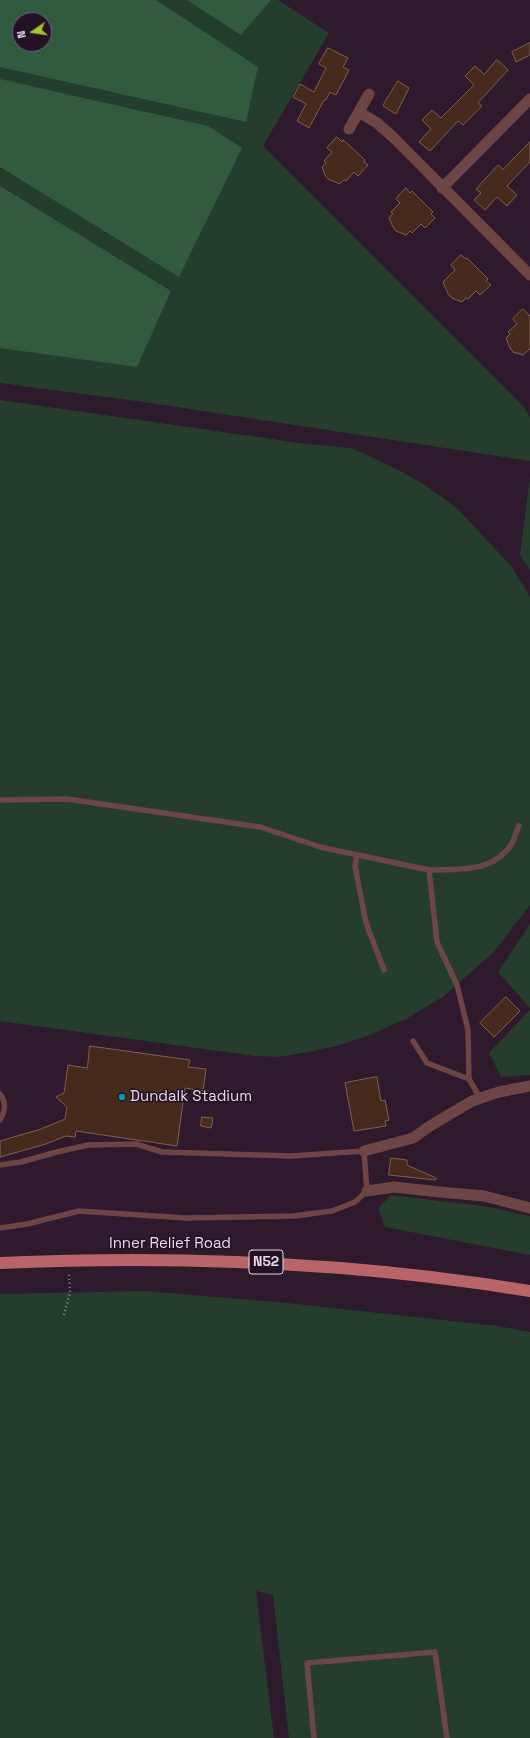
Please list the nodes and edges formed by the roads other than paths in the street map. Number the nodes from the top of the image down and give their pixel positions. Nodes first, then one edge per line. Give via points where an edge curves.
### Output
1 (369, 94) dead end
2 (530, 99) edge
3 (359, 112) junction
4 (349, 129) dead end
5 (442, 188) junction
6 (530, 275) edge
7 (0, 800) edge
8 (519, 826) dead end
9 (357, 855) junction
10 (430, 870) junction
11 (384, 970) dead end
12 (413, 1042) dead end
13 (469, 1079) junction
14 (530, 1086) edge
15 (0, 1094) edge
16 (480, 1098) junction
17 (0, 1120) edge
18 (364, 1151) junction
19 (0, 1165) edge
20 (367, 1191) junction
21 (530, 1208) edge
22 (0, 1228) edge
23 (0, 1263) edge
24 (530, 1291) edge
25 (314, 1738) edge
26 (447, 1738) edge

1 - 3 street
2 - 5 street
3 - 4 street
3 - 5 street via 393,137
5 - 6 street
7 - 9 lane via 67,799 260,827 320,847
8 - 10 lane via 511,844 495,861 475,868
9 - 10 lane
9 - 11 lane via 355,866 366,922
10 - 13 lane via 437,942 457,985 468,1030
12 - 13 lane via 427,1063
13 - 16 lane
14 - 16 street
15 - 17 lane via 5,1107
16 - 18 street via 413,1138
18 - 19 lane via 291,1156 162,1152 136,1144 88,1145
18 - 20 lane
20 - 21 street via 394,1187 484,1196
20 - 22 lane via 355,1202 332,1211 294,1216 186,1218 79,1211
23 - 24 main road, Inner Relief Road / N52 via 68,1260 240,1261 326,1266
25 - 26 lane via 307,1663 435,1652

